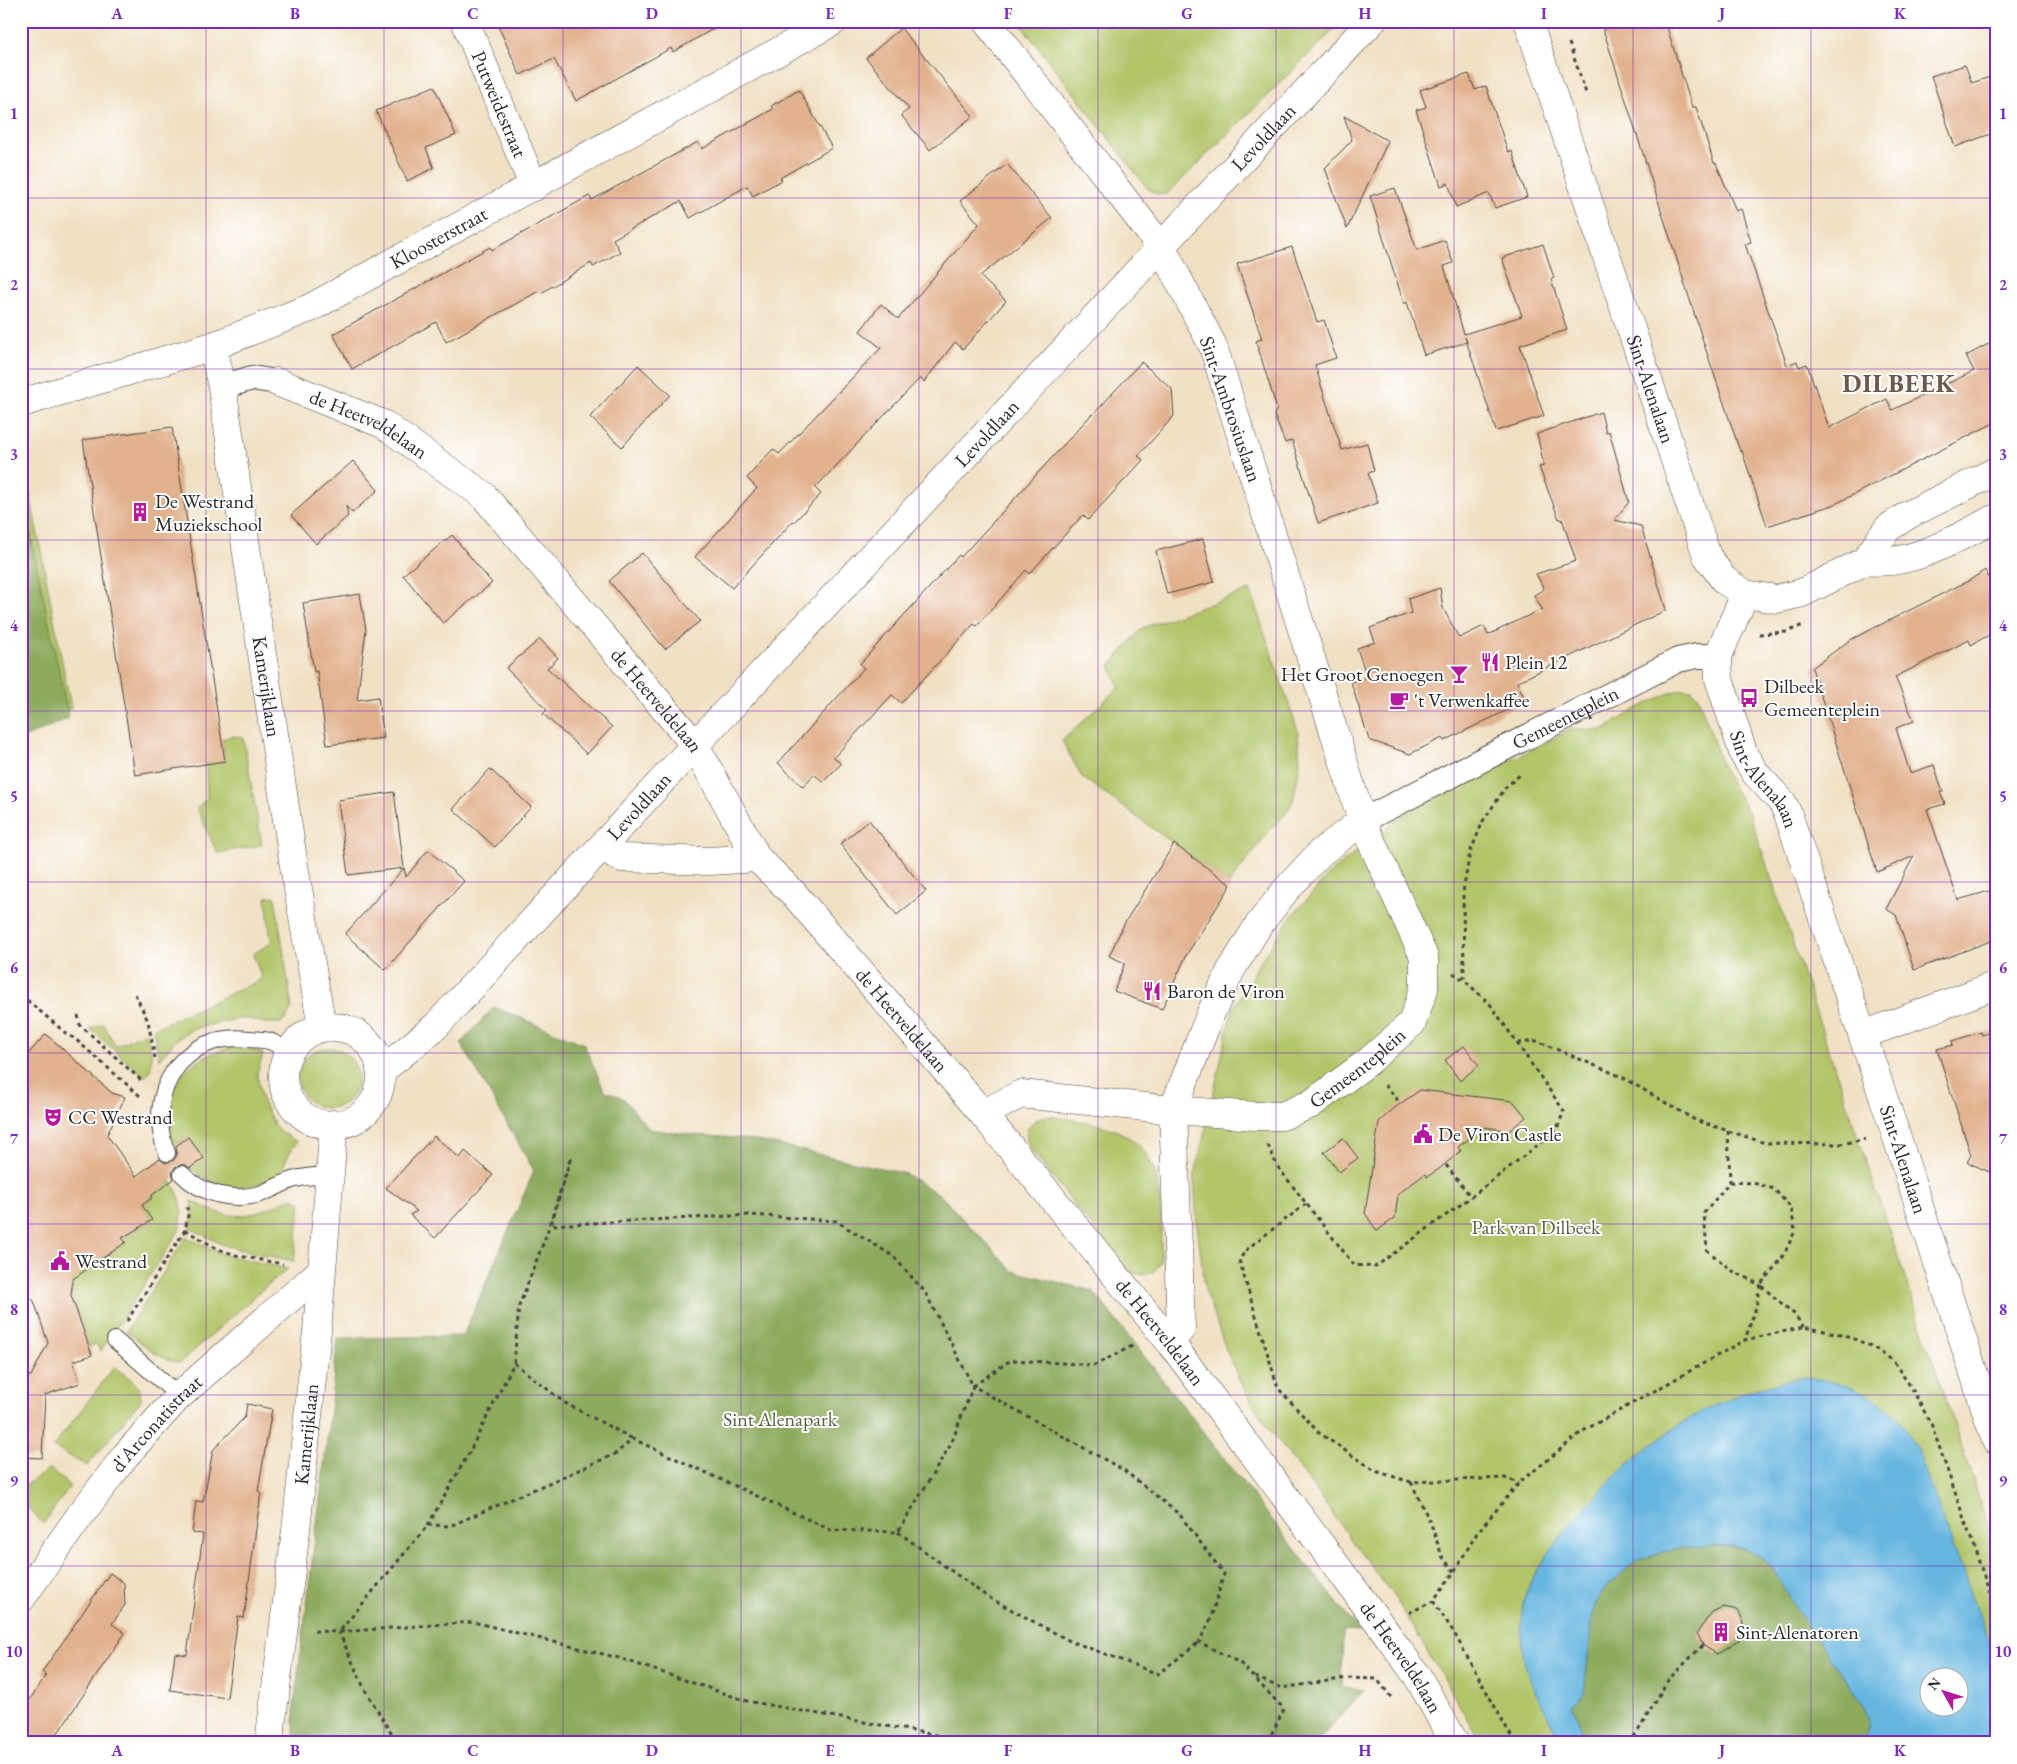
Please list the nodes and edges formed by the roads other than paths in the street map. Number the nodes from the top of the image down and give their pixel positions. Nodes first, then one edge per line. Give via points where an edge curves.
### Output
1 (465, 21) edge
2 (834, 21) edge
3 (986, 21) edge
4 (1372, 21) edge
5 (1528, 21) edge
6 (534, 187) junction
7 (1162, 248) junction
8 (213, 346) junction
9 (277, 382) joint
10 (222, 387) junction
11 (21, 403) edge
12 (1996, 471) edge
13 (1908, 515) junction
14 (1996, 518) edge
15 (1921, 555) junction
16 (1865, 561) junction
17 (1745, 594) junction
18 (1718, 656) junction
19 (695, 745) junction
20 (1362, 821) junction
21 (602, 847) junction
22 (757, 858) junction
23 (1996, 984) edge
24 (322, 1027) junction
25 (1863, 1035) junction
26 (289, 1051) junction
27 (380, 1069) junction
28 (1173, 1110) junction
29 (983, 1114) junction
30 (334, 1124) junction
31 (167, 1153) dead end
32 (182, 1174) dead end
33 (330, 1175) junction
34 (321, 1272) junction
35 (1164, 1334) junction
36 (115, 1340) road end
37 (179, 1396) junction
38 (1990, 1400) edge
39 (1996, 1441) edge
40 (21, 1599) edge
41 (269, 1743) edge
42 (1455, 1743) edge

1 - 6 street, Putweidestraat
2 - 6 street, Kloosterstraat
3 - 7 street, Sint-Ambrosiuslaan
4 - 7 street, Levoldlaan
5 - 17 street, Sint-Alenalaan via 1707,556 1724,580
6 - 8 street, Kloosterstraat via 310,308
7 - 19 street, Levoldlaan
7 - 20 street, Sint-Ambrosiuslaan via 1213,346
8 - 10 street, Kamerijklaan
8 - 11 street, Kloosterstraat
9 - 10 street via 252,378
9 - 19 street, de Heetveldelaan via 382,424 483,495
10 - 24 street, Kamerijklaan via 293,860
12 - 13 street
13 - 15 street via 1904,536
13 - 16 street via 1888,528
14 - 15 street
15 - 16 street via 1897,561
16 - 17 street via 1802,593 1776,599
17 - 18 street, Sint-Alenalaan
18 - 20 street, Gemeenteplein via 1678,660
18 - 25 street, Sint-Alenalaan via 1719,679 1744,755 1788,814
19 - 21 street, Levoldlaan
19 - 22 street, de Heetveldelaan
20 - 28 street, Gemeenteplein via 1320,852 1258,926 1231,970 1210,1015
20 - 28 street, Gemeenteplein via 1424,957 1424,989 1412,1023 1368,1062 1311,1104 1282,1116
21 - 22 street, Levoldlaan via 621,858
21 - 27 street, Levoldlaan via 436,1026
22 - 29 street, de Heetveldelaan via 794,894
23 - 25 street
24 - 26 street via 306,1034
24 - 27 street via 346,1028 359,1035 374,1048
25 - 38 street, Sint-Alenalaan
26 - 30 street via 282,1075 288,1097 307,1117
26 - 31 lane via 270,1041 239,1037 198,1048 172,1072 162,1099 162,1140
27 - 30 street via 378,1095 369,1108 356,1118
28 - 29 street, Gemeenteplein via 1021,1094
28 - 35 street, Gemeenteplein via 1181,1329
29 - 35 street, de Heetveldelaan
30 - 33 street, Kamerijklaan
32 - 33 lane via 209,1192 229,1196 258,1194 292,1180
33 - 34 street, Kamerijklaan
34 - 37 street, d'Arconatistraat
34 - 41 street, Kamerijklaan via 297,1520
35 - 42 street, de Heetveldelaan via 1418,1678
36 - 37 lane
37 - 40 street, d'Arconatistraat via 126,1455
38 - 39 street, Sint-Alenalaan

